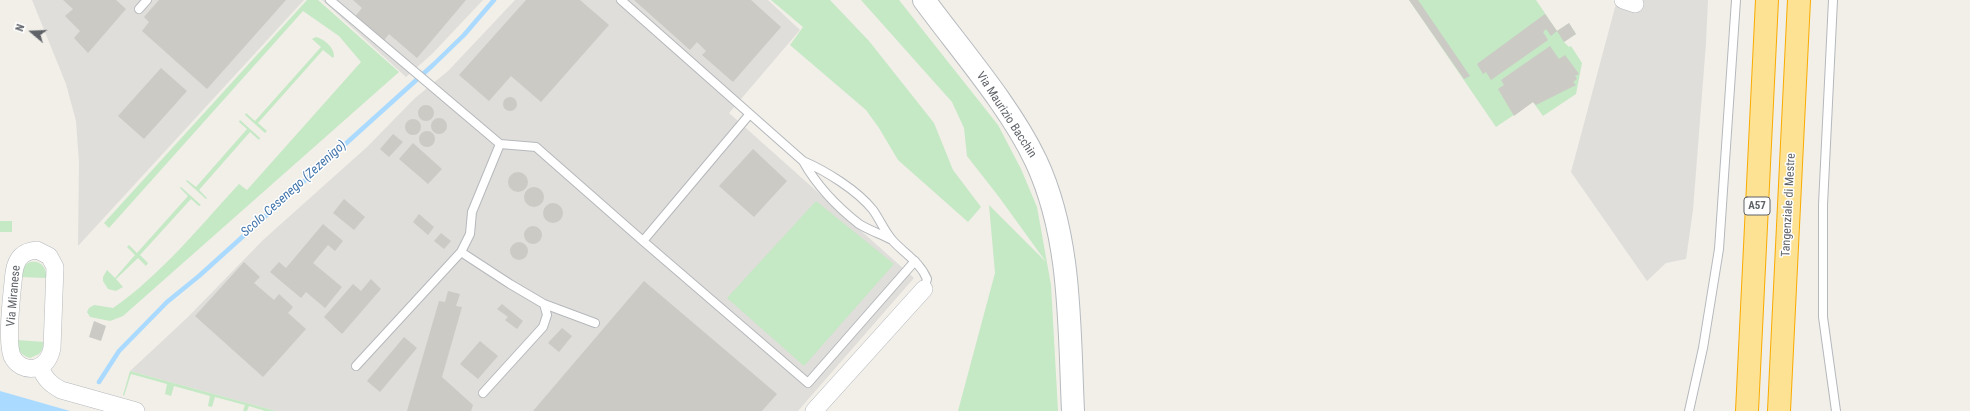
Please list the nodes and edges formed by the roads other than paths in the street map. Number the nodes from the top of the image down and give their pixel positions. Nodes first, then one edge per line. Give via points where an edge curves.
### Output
1 (147, 0) edge
2 (330, 0) edge
3 (621, 0) edge
4 (924, 0) edge
5 (1736, 0) edge
6 (1767, 0) edge
7 (1800, 0) edge
8 (1832, 0) edge
9 (139, 9) dead end
10 (749, 115) junction
11 (500, 144) junction
12 (803, 161) junction
13 (643, 241) junction
14 (893, 241) junction
15 (461, 252) junction
16 (915, 261) junction
17 (924, 289) joint
18 (544, 304) junction
19 (595, 323) dead end
20 (356, 366) dead end
21 (40, 367) junction
22 (483, 393) dead end
23 (136, 411) edge
24 (814, 411) edge
25 (1073, 411) edge
26 (1689, 411) edge
27 (1747, 411) edge
28 (1779, 411) edge
29 (1836, 411) edge

1 - 9 lane
2 - 11 lane
3 - 10 lane
4 - 25 main road, Via Maurizio Bacchin via 1016,126 1036,161 1062,246 1067,290
5 - 26 lane via 1719,249 1703,348
6 - 27 highway, A57
7 - 28 highway, Tangenziale di Mestre
8 - 29 lane via 1823,205 1823,317
10 - 12 lane
10 - 13 lane
11 - 13 lane via 536,147
11 - 15 lane via 472,212 470,234
12 - 14 lane via 824,170 840,181 871,209
12 - 14 lane via 818,186 860,224
13 - 16 lane via 808,383
14 - 16 lane
15 - 18 lane
15 - 20 lane
16 - 17 lane via 923,269 927,279
17 - 24 street
18 - 19 lane
18 - 22 lane via 547,315 543,327
21 - 21 street, Via Miranese via 50,357 52,348 55,274 53,261 37,250 22,254 15,266 10,344 17,364 28,368
21 - 23 street via 51,385 61,390

